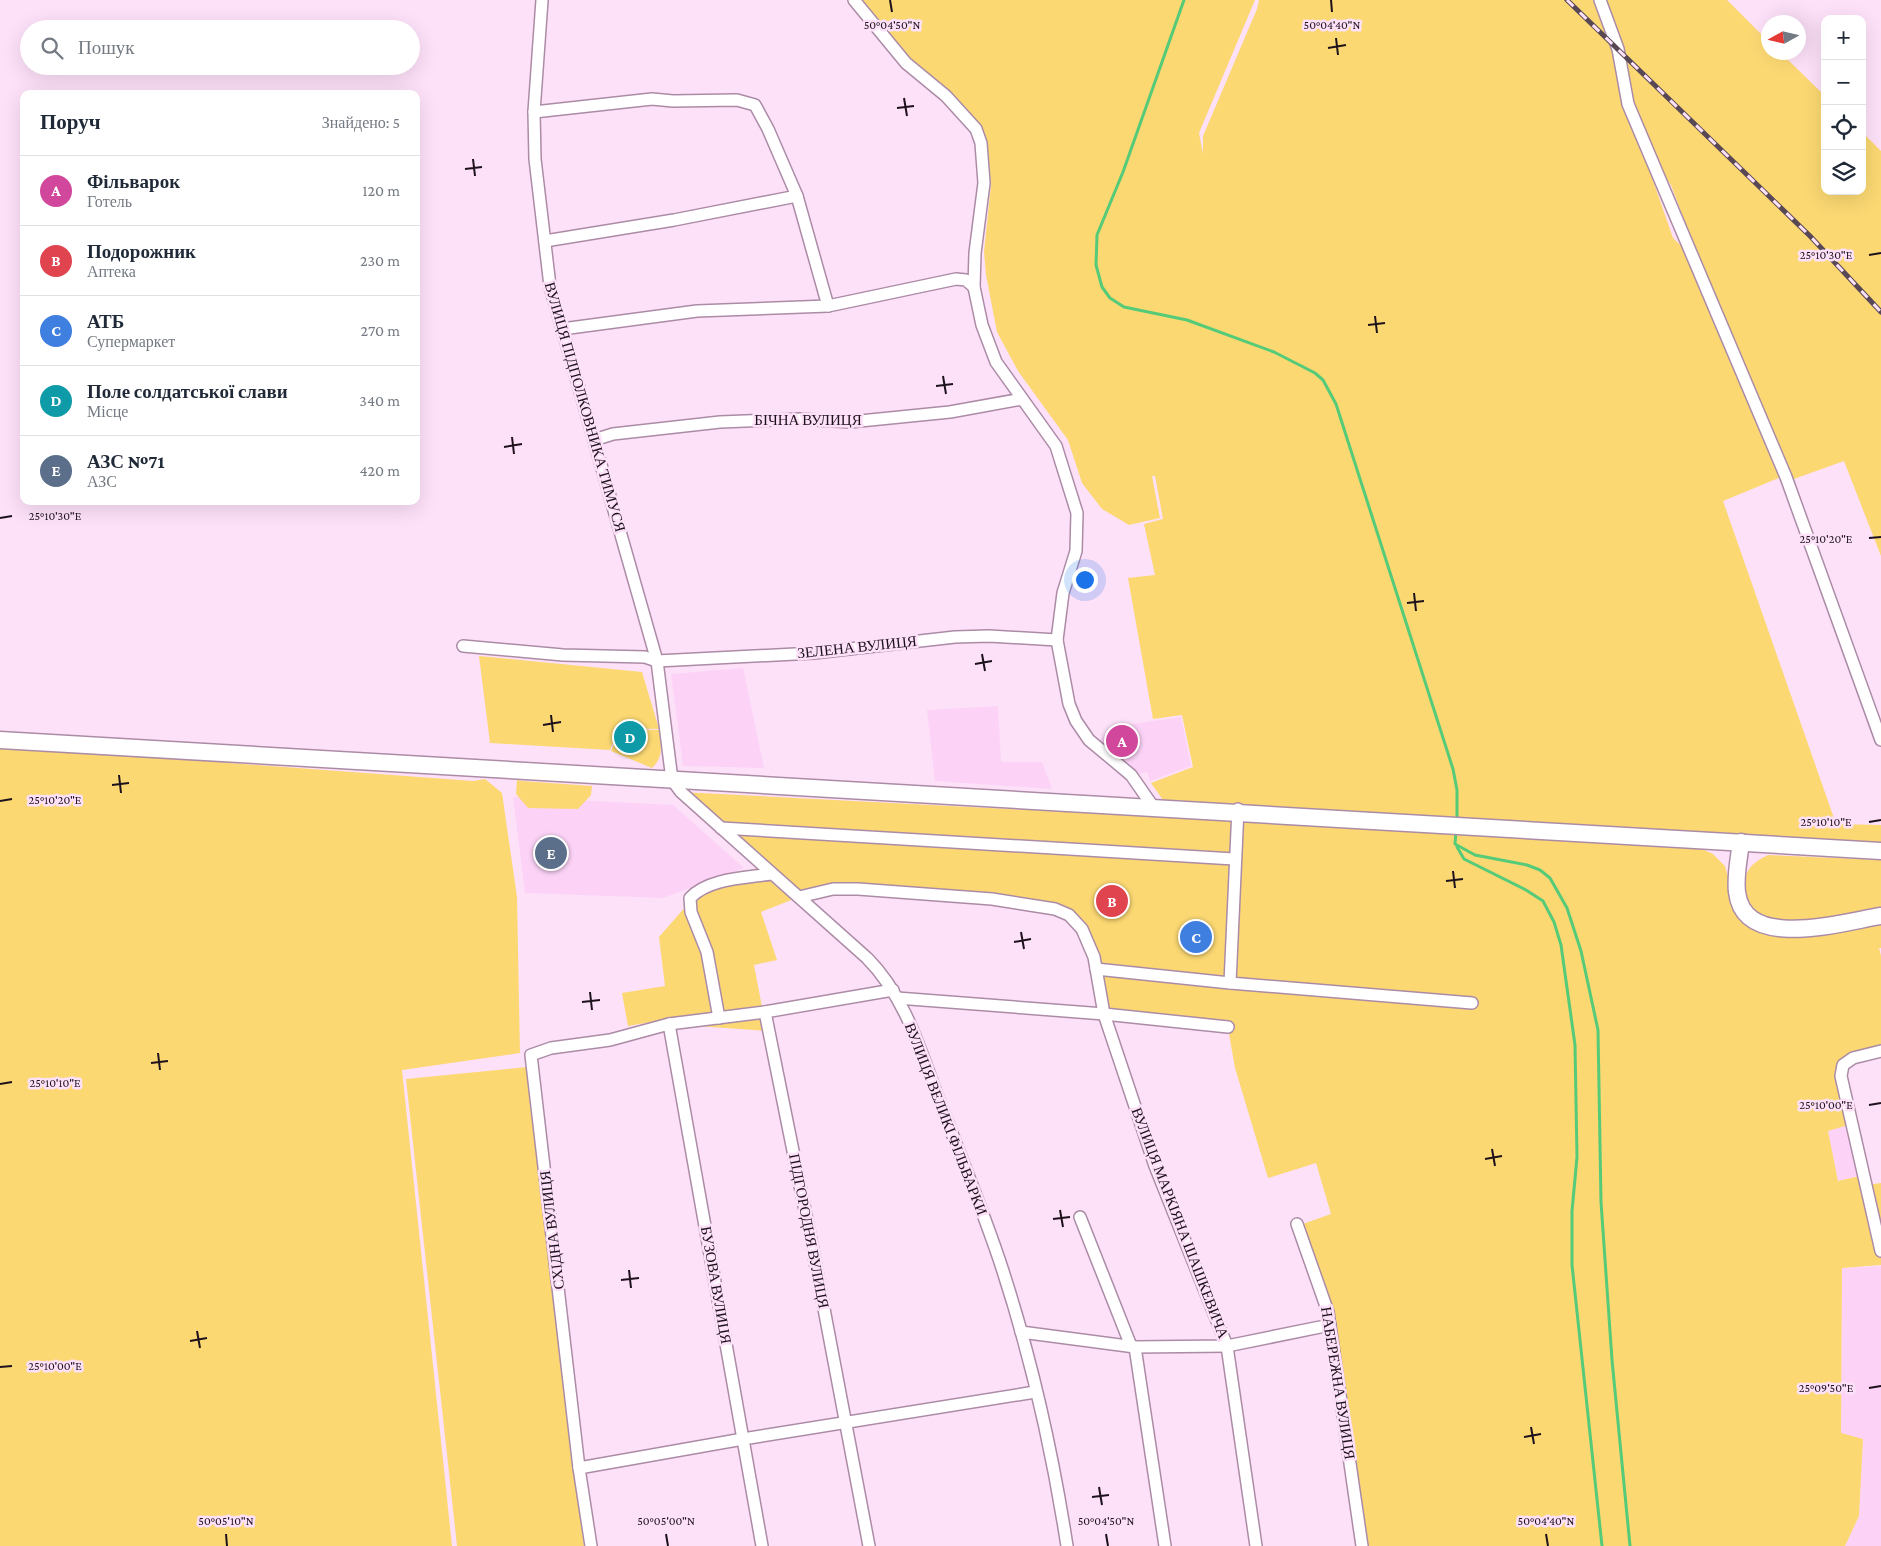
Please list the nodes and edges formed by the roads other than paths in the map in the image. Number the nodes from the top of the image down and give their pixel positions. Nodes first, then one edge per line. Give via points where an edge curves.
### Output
1 (542, 0) edge
2 (854, 0) edge
3 (1600, 0) edge
4 (534, 112) junction
5 (797, 196) junction
6 (545, 241) junction
7 (974, 288) junction
8 (828, 306) junction
9 (562, 329) junction
10 (1022, 399) junction
11 (594, 440) junction
12 (1057, 640) junction
13 (463, 646) dead end
14 (657, 661) junction
15 (0, 740) edge
16 (1881, 740) edge
17 (672, 780) junction
18 (1154, 808) junction
19 (1238, 811) junction
20 (721, 828) junction
21 (1741, 842) junction
22 (1881, 851) edge
23 (1234, 859) junction
24 (772, 874) junction
25 (799, 897) junction
26 (1881, 916) edge
27 (1096, 969) junction
28 (1230, 983) junction
29 (895, 994) junction
30 (1472, 1003) dead end
31 (765, 1012) junction
32 (1104, 1014) junction
33 (719, 1018) junction
34 (669, 1024) junction
35 (1228, 1028) dead end
36 (1881, 1052) edge
37 (1080, 1217) dead end
38 (1297, 1224) dead end
39 (1881, 1251) edge
40 (1330, 1325) junction
41 (1021, 1332) junction
42 (1133, 1346) junction
43 (1226, 1346) junction
44 (1035, 1392) junction
45 (846, 1422) junction
46 (743, 1439) junction
47 (579, 1468) junction
48 (591, 1546) edge
49 (762, 1546) edge
50 (870, 1546) edge
51 (1067, 1546) edge
52 (1165, 1546) edge
53 (1256, 1546) edge
54 (1362, 1546) edge

1 - 4 street, ВУЛИЦЯ ПІДПОЛКОВНИКА ТИМУСЯ
2 - 7 street via 906,63 946,96 976,129 981,143 984,183
3 - 16 street via 1618,50 1628,104 1786,477
4 - 5 street via 652,99 748,102 755,105 764,120
4 - 6 street, ВУЛИЦЯ ПІДПОЛКОВНИКА ТИМУСЯ via 535,160
5 - 6 street
5 - 8 street
6 - 9 street, ВУЛИЦЯ ПІДПОЛКОВНИКА ТИМУСЯ via 550,286
7 - 8 street via 966,280 956,279
7 - 10 street via 996,362
8 - 9 street via 697,311
9 - 11 street, ВУЛИЦЯ ПІДПОЛКОВНИКА ТИМУСЯ
10 - 11 street, БІЧНА ВУЛИЦЯ via 950,412 850,422 800,418 720,422 613,434
10 - 12 street via 1056,446 1078,513 1076,551 1063,593
11 - 14 street, ВУЛИЦЯ ПІДПОЛКОВНИКА ТИМУСЯ
12 - 14 street, ЗЕЛЕНА ВУЛИЦЯ via 955,636 814,653
12 - 18 street via 1065,687 1076,721 1098,748 1131,775
13 - 14 street, ЗЕЛЕНА ВУЛИЦЯ via 563,655 645,657
14 - 17 street, ВУЛИЦЯ ПІДПОЛКОВНИКА ТИМУСЯ
15 - 17 highway
17 - 18 highway
17 - 20 street, ВУЛИЦЯ ВЕЛИКІ ФІЛЬВАРКИ
18 - 19 highway
19 - 21 highway via 1466,828
19 - 23 street
20 - 23 street
20 - 24 street, ВУЛИЦЯ ВЕЛИКІ ФІЛЬВАРКИ
21 - 22 highway
21 - 26 highway via 1736,879 1738,898 1744,910 1759,924 1773,929 1796,929
23 - 28 street
24 - 25 street, ВУЛИЦЯ ВЕЛИКІ ФІЛЬВАРКИ
24 - 33 street via 713,884 697,890 690,898 691,912 707,952
25 - 27 street, ВУЛИЦЯ МАРКІЯНА ШАШКЕВИЧА via 858,889 992,899 1055,909 1069,915 1082,928 1090,941
25 - 29 street, ВУЛИЦЯ ВЕЛИКІ ФІЛЬВАРКИ via 873,964
27 - 28 street
27 - 32 street, ВУЛИЦЯ МАРКІЯНА ШАШКЕВИЧА
28 - 30 street
29 - 31 street
29 - 32 street
29 - 41 street, ВУЛИЦЯ ВЕЛИКІ ФІЛЬВАРКИ via 995,1249
31 - 33 street
31 - 45 street, ПІДГОРОДНЯ ВУЛИЦЯ
32 - 35 street
32 - 43 street, ВУЛИЦЯ МАРКІЯНА ШАШКЕВИЧА via 1155,1166
33 - 34 street
34 - 46 street, БУЗОВА ВУЛИЦЯ
34 - 47 street, СХІДНА ВУЛИЦЯ via 610,1040 551,1048 531,1055
36 - 39 street via 1853,1058 1843,1065 1841,1076
37 - 42 street
38 - 40 street, НАБЕРЕЖНА ВУЛИЦЯ via 1323,1294
40 - 43 street
40 - 54 street, НАБЕРЕЖНА ВУЛИЦЯ
41 - 42 street
41 - 44 street, ВУЛИЦЯ ВЕЛИКІ ФІЛЬВАРКИ
42 - 43 street
42 - 52 street
43 - 53 street, ВУЛИЦЯ МАРКІЯНА ШАШКЕВИЧА
44 - 45 street
44 - 51 street, ВУЛИЦЯ ВЕЛИКІ ФІЛЬВАРКИ via 1056,1472
45 - 46 street
45 - 50 street, ПІДГОРОДНЯ ВУЛИЦЯ
46 - 47 street
46 - 49 street, БУЗОВА ВУЛИЦЯ
47 - 48 street, СХІДНА ВУЛИЦЯ

